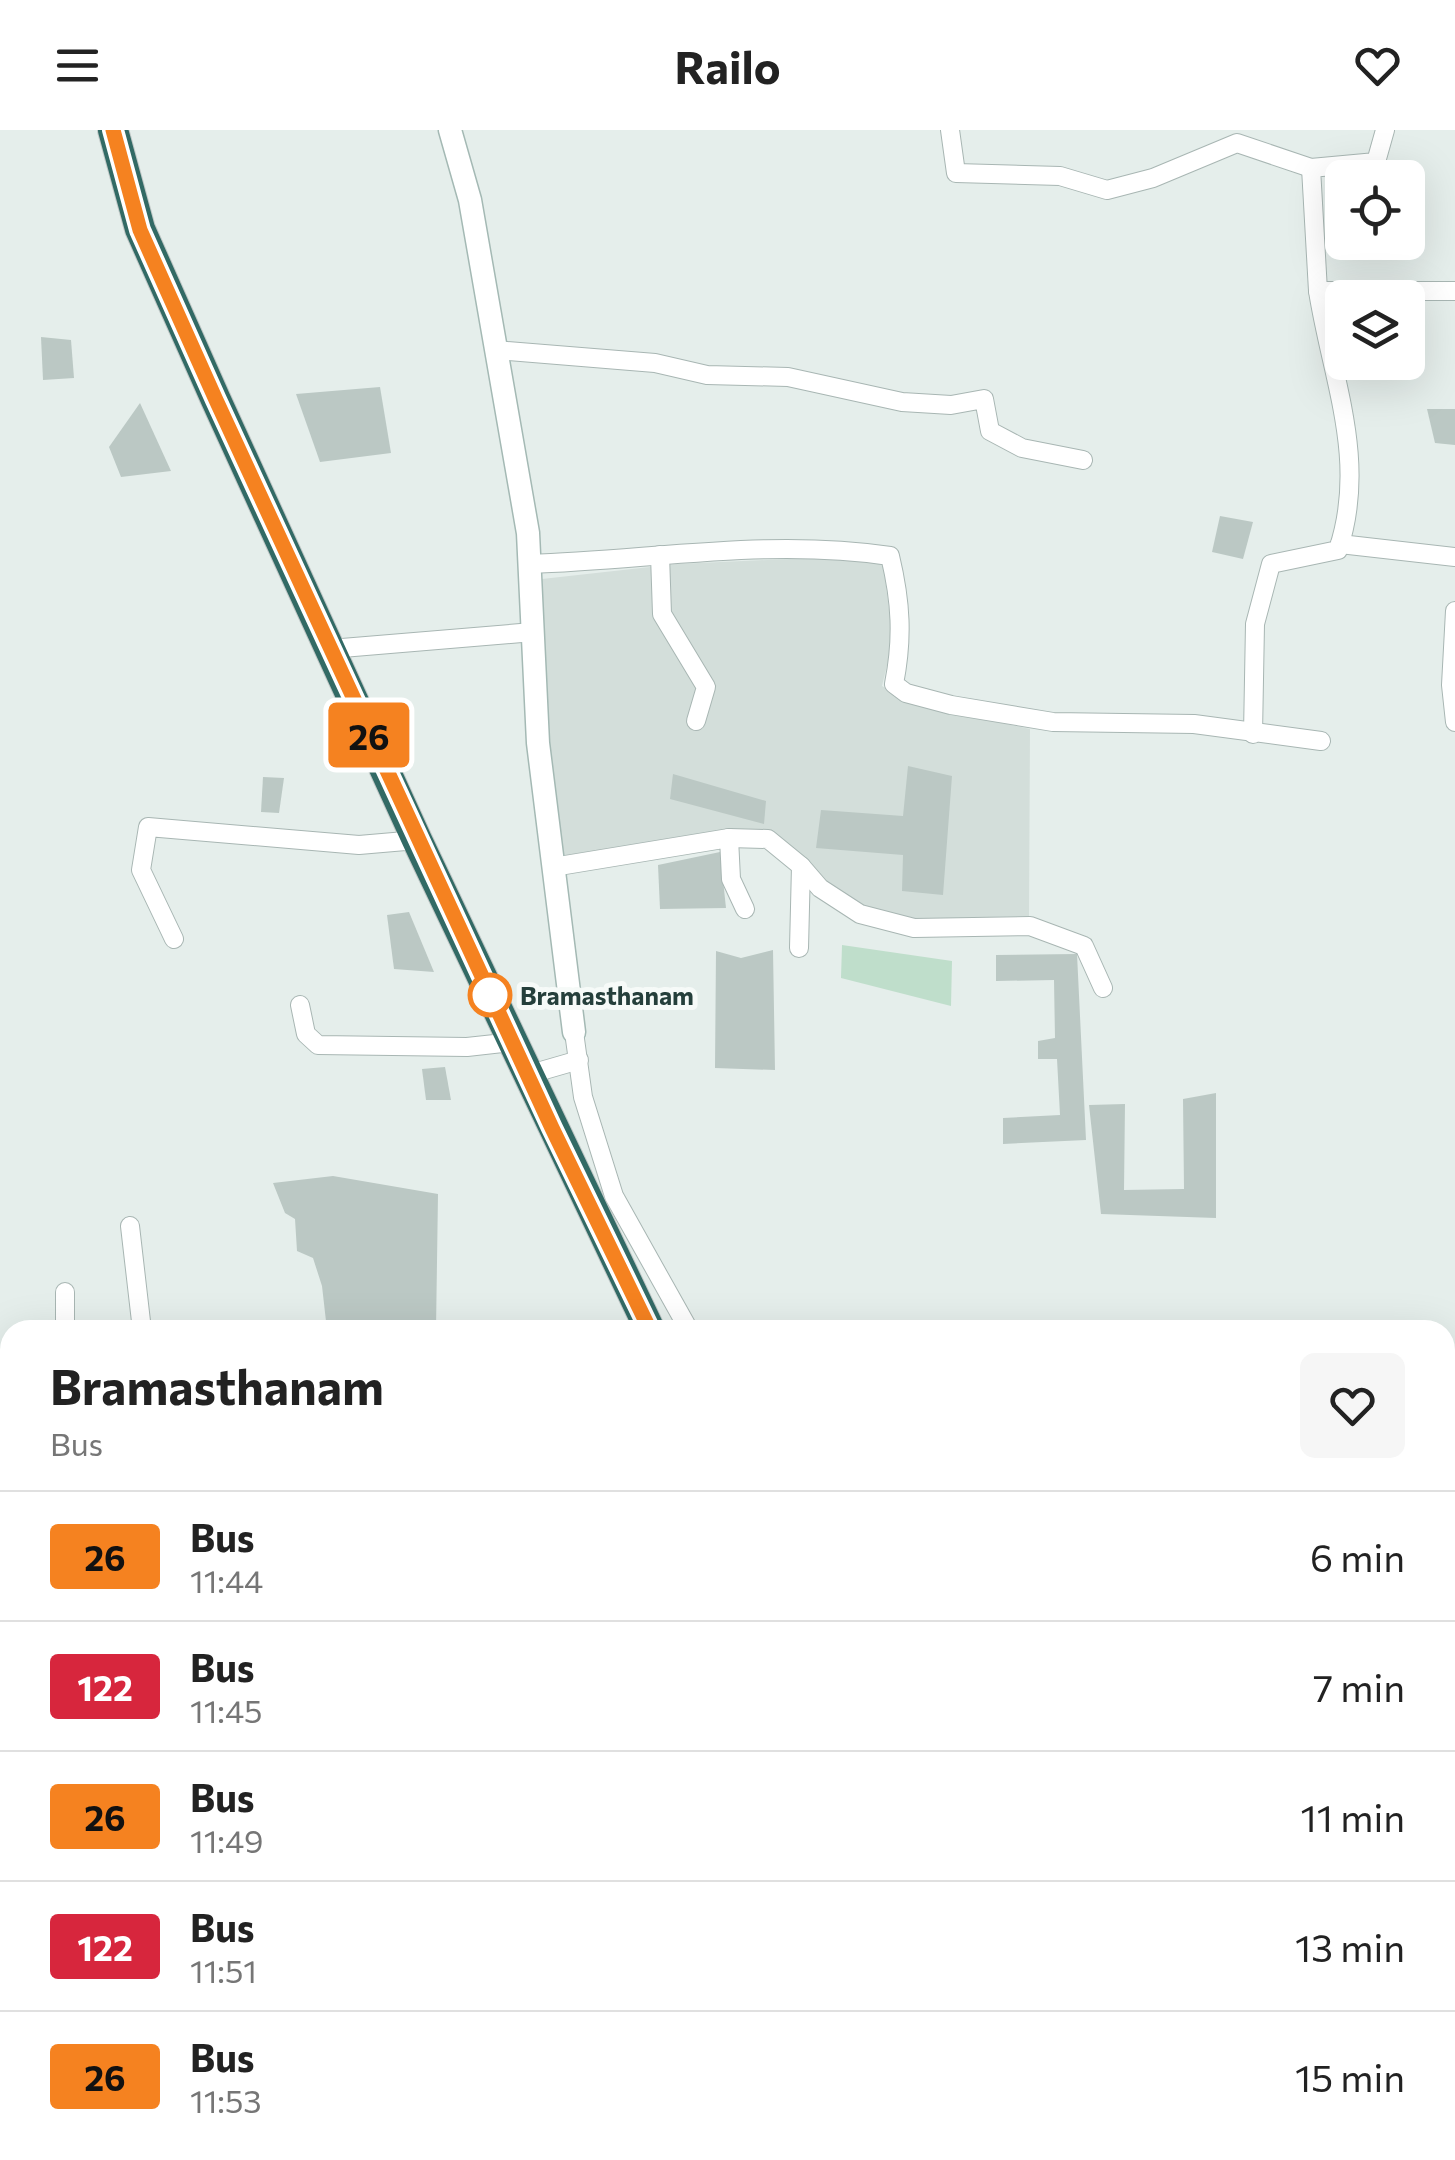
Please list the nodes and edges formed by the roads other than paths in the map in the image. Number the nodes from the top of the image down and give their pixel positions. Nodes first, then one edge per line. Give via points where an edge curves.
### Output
1 (113, 130) edge
2 (450, 130) edge
3 (950, 130) edge
4 (1385, 130) edge
5 (1311, 168) junction
6 (1318, 291) junction
7 (1455, 291) edge
8 (495, 350) junction
9 (1083, 460) dead end
10 (1340, 544) junction
11 (660, 556) junction
12 (1455, 557) edge
13 (530, 564) junction
14 (1455, 611) edge
15 (533, 632) junction
16 (330, 650) junction
17 (696, 721) dead end
18 (1455, 722) edge
19 (1254, 734) junction
20 (1321, 741) dead end
21 (729, 838) junction
22 (417, 840) junction
23 (802, 866) junction
24 (554, 867) junction
25 (745, 909) dead end
26 (174, 939) dead end
27 (799, 948) dead end
28 (1103, 988) dead end
29 (300, 1005) dead end
30 (574, 1032) joint
31 (512, 1042) junction
32 (579, 1060) junction
33 (526, 1075) junction
34 (601, 1200) junction
35 (130, 1226) dead end
36 (65, 1292) dead end
37 (65, 1320) edge
38 (141, 1320) edge
39 (643, 1320) edge
40 (682, 1320) edge

1 - 16 highway via 140,230
2 - 8 street via 470,200
3 - 5 street via 956,173 1060,176 1107,190 1237,143
4 - 5 street via 1376,162
5 - 6 street
6 - 7 street
6 - 10 street via 1346,411 1352,481
8 - 9 street via 655,363 707,375 788,377 902,402 984,399 990,431 1022,448
8 - 13 street
10 - 12 street
10 - 19 street via 1338,550 1271,564 1254,624
11 - 13 street
11 - 17 street via 662,614 706,687
11 - 19 street via 773,546 890,556 902,605 894,684 906,693 1053,722 1194,724
13 - 15 street
14 - 18 street
15 - 16 street
15 - 24 street
16 - 22 highway
19 - 20 street
21 - 23 street via 768,839
21 - 24 street
21 - 25 street via 731,879
22 - 26 street via 343,844 148,826 140,870
22 - 31 highway
23 - 27 street
23 - 28 street via 820,888 860,914 914,928 1030,926 1084,946
24 - 30 street
29 - 31 street via 306,1034 318,1044 467,1048
30 - 32 street
31 - 33 highway
32 - 33 street
32 - 34 street
33 - 34 highway
34 - 39 highway
34 - 40 street
35 - 38 street
36 - 37 street

